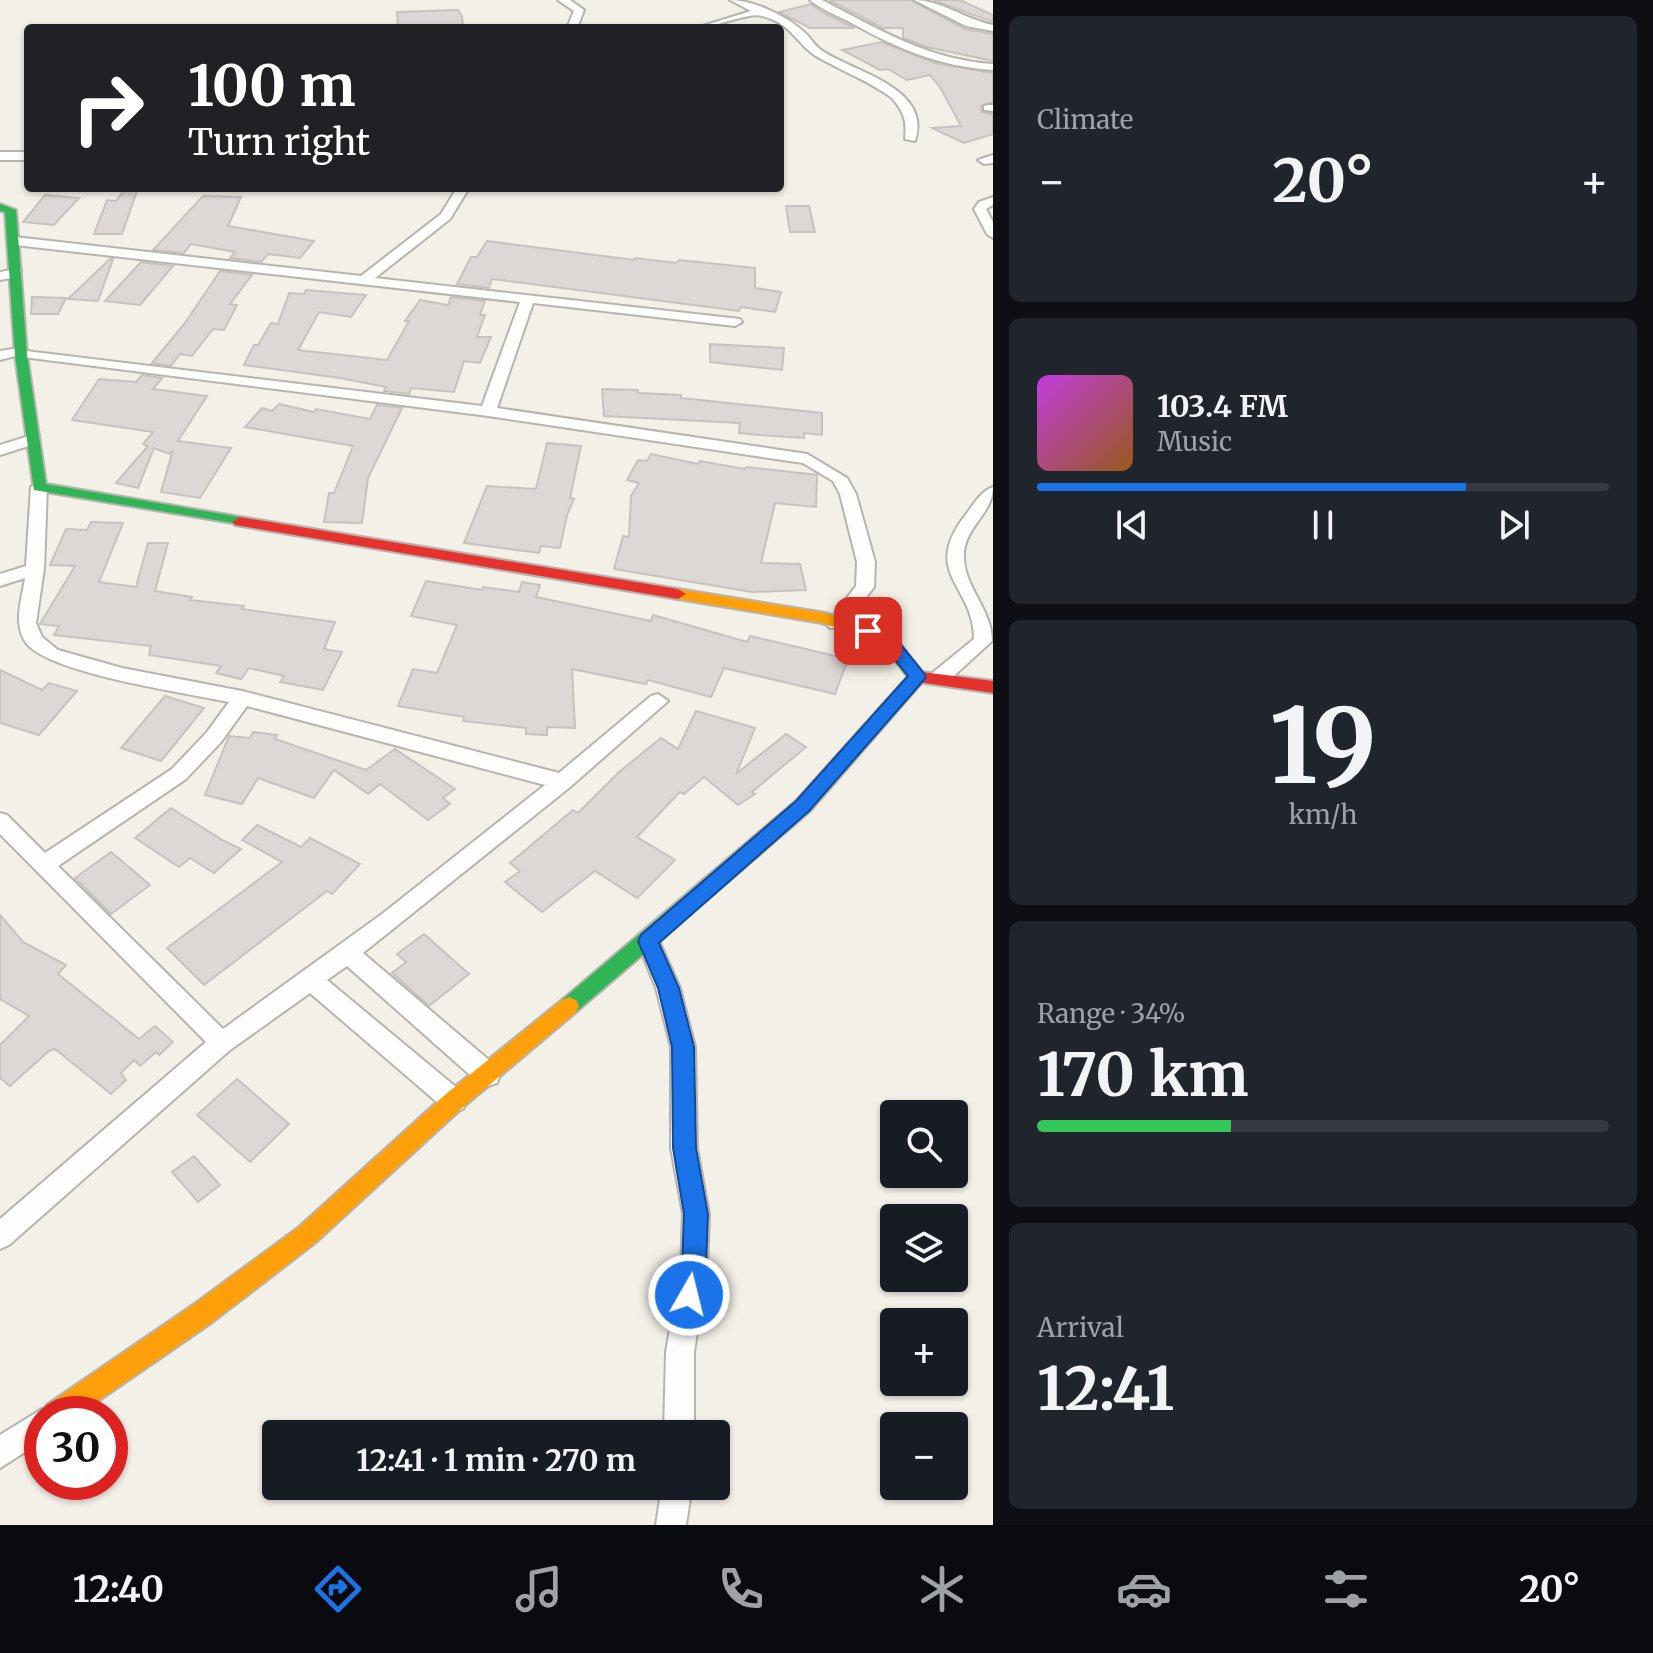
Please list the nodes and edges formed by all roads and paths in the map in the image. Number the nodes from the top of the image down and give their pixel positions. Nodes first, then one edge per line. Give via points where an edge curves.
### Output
1 (563, 0) edge
2 (735, 0) edge
3 (815, 0) edge
4 (919, 0) edge
5 (758, 12) junction
6 (574, 24) edge
7 (715, 24) edge
8 (782, 24) edge
9 (784, 25) edge
10 (993, 28) edge
11 (993, 67) edge
12 (911, 139) dead end
13 (0, 156) edge
14 (24, 156) edge
15 (461, 192) edge
16 (993, 201) edge
17 (0, 207) edge
18 (993, 234) edge
19 (15, 241) junction
20 (8, 274) edge
21 (365, 279) junction
22 (528, 299) junction
23 (735, 322) dead end
24 (21, 352) junction
25 (0, 356) edge
26 (488, 411) junction
27 (32, 440) junction
28 (0, 450) edge
29 (39, 487) junction
30 (993, 492) edge
31 (35, 569) junction
32 (0, 580) edge
33 (852, 628) junction
34 (917, 677) junction
35 (938, 679) junction
36 (993, 687) edge
37 (242, 698) junction
38 (658, 701) dead end
39 (563, 782) junction
40 (0, 821) edge
41 (43, 865) junction
42 (648, 941) junction
43 (348, 953) junction
44 (312, 981) junction
45 (222, 1043) junction
46 (488, 1075) junction
47 (454, 1101) junction
48 (0, 1236) edge
49 (82, 1396) edge
50 (679, 1420) edge
51 (24, 1436) edge
52 (0, 1453) edge
53 (675, 1500) edge
54 (671, 1525) edge

1 - 6 street via 579,10
2 - 5 street
3 - 11 street via 927,58
4 - 10 street via 970,24
5 - 7 street
5 - 8 street
9 - 12 street via 821,55 884,86 914,122
13 - 14 street
15 - 21 street via 446,216
16 - 18 street via 980,209
17 - 19 street via 10,210
19 - 20 street
19 - 21 street
20 - 24 street
21 - 22 street
22 - 23 street
22 - 26 street
24 - 25 street
24 - 26 street
24 - 27 street
26 - 33 street via 807,459 826,470 839,478 848,494 866,562 865,587
27 - 28 street
27 - 29 street
29 - 31 street
29 - 33 street via 825,618
30 - 35 street via 953,553 956,571 980,613 983,641
31 - 32 street
31 - 37 street via 27,623 34,640 51,654
33 - 34 street via 883,634
34 - 35 street
34 - 42 street via 803,806
35 - 36 street
37 - 39 street
37 - 41 street via 179,774
38 - 39 street
39 - 43 street
40 - 41 street
41 - 45 street
42 - 46 street
42 - 50 street via 668,988 683,1047 684,1148 696,1214 694,1267 680,1352
43 - 44 street
43 - 46 street
44 - 45 street
44 - 47 street
45 - 48 street
46 - 47 street
47 - 49 street via 307,1235
51 - 52 street
53 - 54 street

